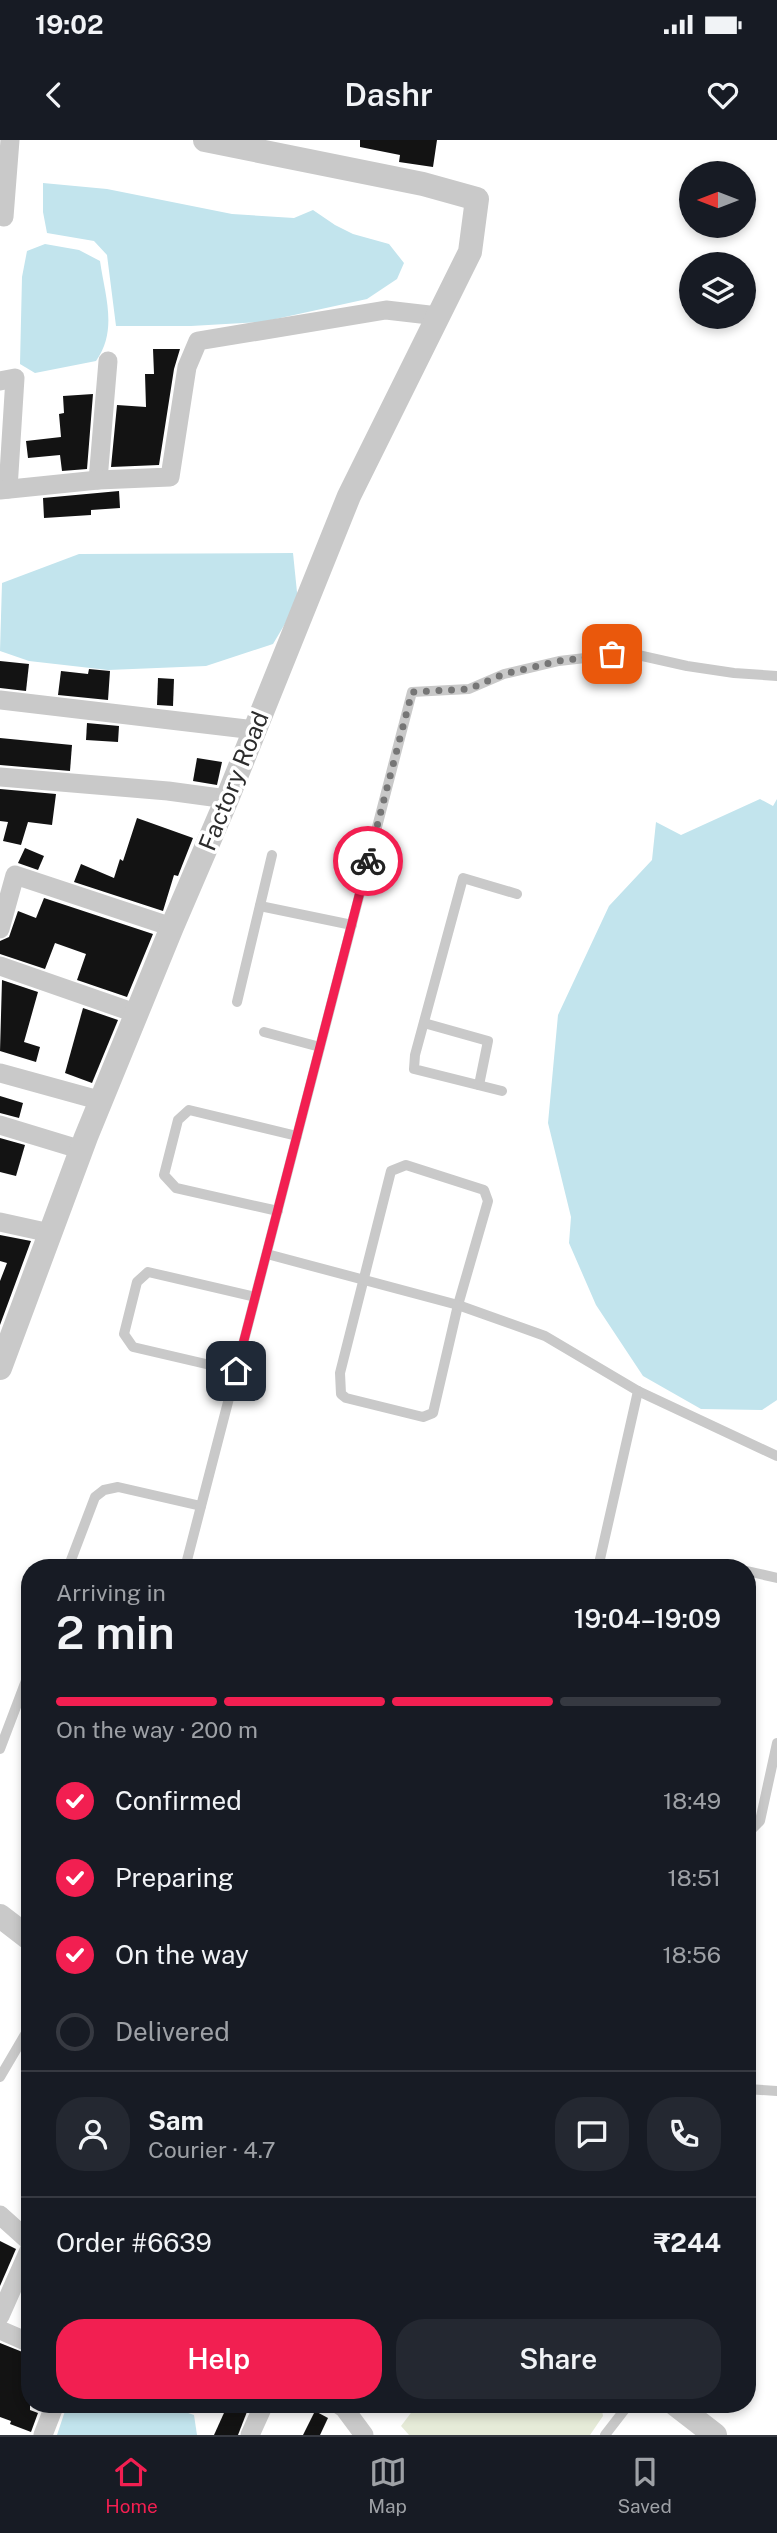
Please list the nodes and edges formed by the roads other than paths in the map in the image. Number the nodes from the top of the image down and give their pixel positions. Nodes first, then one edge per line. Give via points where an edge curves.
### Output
1 (9, 140) edge
2 (205, 140) edge
3 (4, 217) dead end
4 (438, 316) junction
5 (108, 361) dead end
6 (0, 381) edge
7 (98, 480) junction
8 (4, 489) edge
9 (777, 676) edge
10 (0, 700) edge
11 (255, 730) junction
12 (0, 778) edge
13 (227, 799) junction
14 (272, 855) dead end
15 (517, 894) dead end
16 (260, 905) junction
17 (352, 925) junction
18 (172, 927) junction
19 (0, 929) edge
20 (0, 966) edge
21 (237, 1002) dead end
22 (138, 1014) junction
23 (424, 1023) junction
24 (264, 1032) dead end
25 (320, 1047) junction
26 (0, 1073) edge
27 (479, 1085) junction
28 (502, 1091) dead end
29 (102, 1101) junction
30 (0, 1125) edge
31 (297, 1136) junction
32 (82, 1150) junction
33 (278, 1211) junction
34 (0, 1222) edge
35 (50, 1233) junction
36 (267, 1254) junction
37 (364, 1280) junction
38 (256, 1297) junction
39 (458, 1305) junction
40 (0, 1368) edge
41 (236, 1371) junction
42 (638, 1391) junction
43 (777, 1456) edge
44 (201, 1506) junction
45 (71, 1559) edge
46 (187, 1559) edge
47 (600, 1559) edge
48 (756, 1573) edge
49 (777, 1578) edge
50 (21, 1694) edge
51 (19, 1699) joint
52 (777, 1744) edge
53 (0, 1749) edge
54 (756, 1825) edge
55 (0, 1916) edge
56 (21, 1932) edge
57 (21, 2041) edge
58 (0, 2077) edge
59 (756, 2090) edge
60 (777, 2091) edge
61 (0, 2215) edge
62 (21, 2234) edge
63 (21, 2268) edge
64 (0, 2316) edge
65 (0, 2330) edge
66 (21, 2339) edge
67 (52, 2413) edge
68 (260, 2413) edge
69 (347, 2413) edge
70 (622, 2413) edge
71 (687, 2413) edge
72 (43, 2435) edge
73 (250, 2435) edge
74 (364, 2435) edge
75 (605, 2435) edge
76 (715, 2435) edge

1 - 3 street
2 - 4 street, Factory Road via 477,199 470,252
4 - 7 street via 386,310 198,341 187,367 170,477
4 - 11 street, Factory Road via 349,496
5 - 7 street
6 - 8 street via 15,378
7 - 8 street
9 - 17 lane via 698,668 629,653 559,661 504,674 469,689 412,692
10 - 11 street
11 - 13 street, Factory Road
12 - 13 street via 168,790
13 - 18 street, Factory Road
14 - 16 lane
15 - 23 lane via 463,878
16 - 17 lane
16 - 21 lane
17 - 25 lane
18 - 19 street via 15,875
18 - 22 street, Factory Road
20 - 22 street
22 - 29 street, Factory Road
23 - 27 lane via 488,1041
23 - 27 lane via 414,1069
24 - 25 lane
25 - 31 lane
26 - 29 street
27 - 28 lane
29 - 32 street, Factory Road
30 - 32 street
31 - 33 lane
31 - 33 lane via 189,1111 178,1120 164,1175 176,1188
32 - 35 street, Factory Road
33 - 36 lane
34 - 35 street
35 - 40 street, Factory Road
36 - 37 lane
36 - 38 lane
37 - 39 lane
37 - 39 lane via 340,1373 341,1394 346,1398 423,1417 433,1413
37 - 39 lane via 391,1171 406,1165 484,1190 488,1201
38 - 41 lane
38 - 41 lane via 148,1272 137,1282 124,1334 133,1347
39 - 42 lane via 545,1336
41 - 44 lane
42 - 43 lane
42 - 47 lane
44 - 45 lane via 118,1487 104,1490 95,1497
44 - 46 lane
48 - 49 lane
50 - 51 lane
51 - 53 lane
52 - 54 lane
55 - 56 street
57 - 58 lane
59 - 60 lane
61 - 62 street
63 - 64 street
65 - 66 street
67 - 72 street
68 - 73 street
69 - 74 street
70 - 75 lane
71 - 76 street

